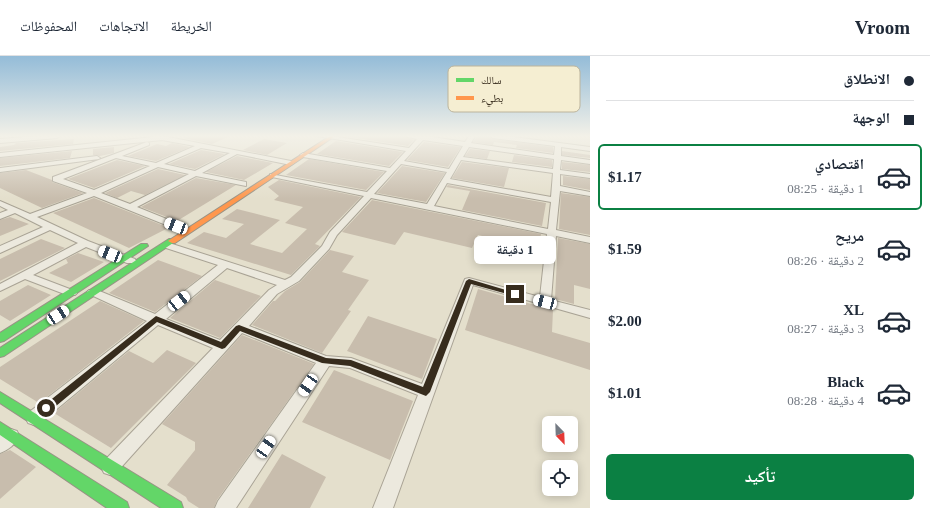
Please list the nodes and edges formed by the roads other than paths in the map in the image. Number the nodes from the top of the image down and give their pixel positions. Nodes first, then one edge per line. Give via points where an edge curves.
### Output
1 (111, 157) junction
2 (175, 157) edge
3 (227, 157) edge
4 (261, 157) edge
5 (287, 157) edge
6 (299, 157) edge
7 (321, 157) edge
8 (403, 157) edge
9 (552, 157) edge
10 (459, 158) joint
11 (558, 158) junction
12 (280, 161) junction
13 (291, 162) junction
14 (590, 162) edge
15 (157, 165) junction
16 (395, 166) junction
17 (0, 170) edge
18 (451, 171) junction
19 (557, 172) junction
20 (195, 174) junction
21 (272, 175) junction
22 (590, 176) edge
23 (445, 180) junction
24 (243, 184) junction
25 (556, 188) junction
26 (94, 193) junction
27 (369, 194) junction
28 (590, 194) edge
29 (219, 199) dead end
30 (554, 200) junction
31 (0, 203) edge
32 (428, 206) junction
33 (129, 208) junction
34 (15, 210) junction
35 (0, 216) edge
36 (30, 217) junction
37 (176, 226) dead end
38 (49, 227) junction
39 (551, 232) junction
40 (590, 240) edge
41 (150, 242) dead end
42 (84, 243) junction
43 (166, 245) junction
44 (1, 249) edge
45 (123, 259) junction
46 (137, 263) junction
47 (225, 265) junction
48 (24, 275) junction
49 (285, 284) junction
50 (0, 288) edge
51 (93, 292) junction
52 (71, 293) junction
53 (545, 302) junction
54 (590, 314) edge
55 (156, 318) junction
56 (239, 327) junction
57 (4, 331) edge
58 (222, 346) junction
59 (0, 353) edge
60 (325, 360) junction
61 (426, 392) junction
62 (0, 397) edge
63 (34, 418) junction
64 (4, 436) edge
65 (110, 467) junction
66 (121, 508) edge
67 (175, 508) edge
68 (225, 508) edge
69 (382, 508) edge

1 - 15 street
1 - 17 street
1 - 26 street via 56,178
2 - 15 street
3 - 20 street
4 - 12 street
5 - 12 street
6 - 13 street
7 - 16 street
8 - 16 street
9 - 11 street
10 - 18 street
10 - 19 street
11 - 14 street
11 - 19 street
12 - 13 street
12 - 24 street
13 - 21 street
15 - 20 street
15 - 26 street
16 - 18 street
16 - 27 street
18 - 23 street
19 - 22 street
19 - 25 street
20 - 24 street
20 - 33 street
21 - 27 street
21 - 43 street
23 - 30 street
23 - 32 street
24 - 29 street
25 - 28 street
25 - 30 street
26 - 33 street
26 - 36 street
27 - 32 street
27 - 49 street via 333,234 326,248 295,279
30 - 39 street
31 - 34 street
32 - 39 street
33 - 37 street
34 - 35 street
34 - 36 street
36 - 38 street
38 - 42 street
38 - 44 street
39 - 40 street
39 - 53 street
41 - 45 street
42 - 45 street
42 - 48 street
43 - 46 street
43 - 47 street
45 - 46 street
45 - 52 street
46 - 51 street
47 - 49 street
47 - 55 street
48 - 50 street
48 - 52 street
49 - 56 street via 273,292
51 - 55 street
51 - 59 street
52 - 57 street
53 - 54 street
53 - 61 street via 469,281
55 - 58 street
55 - 63 street
56 - 58 street
56 - 60 street
58 - 65 street
60 - 61 street via 351,363
60 - 68 street
61 - 69 street
62 - 63 street
63 - 65 street
64 - 66 street
65 - 67 street

